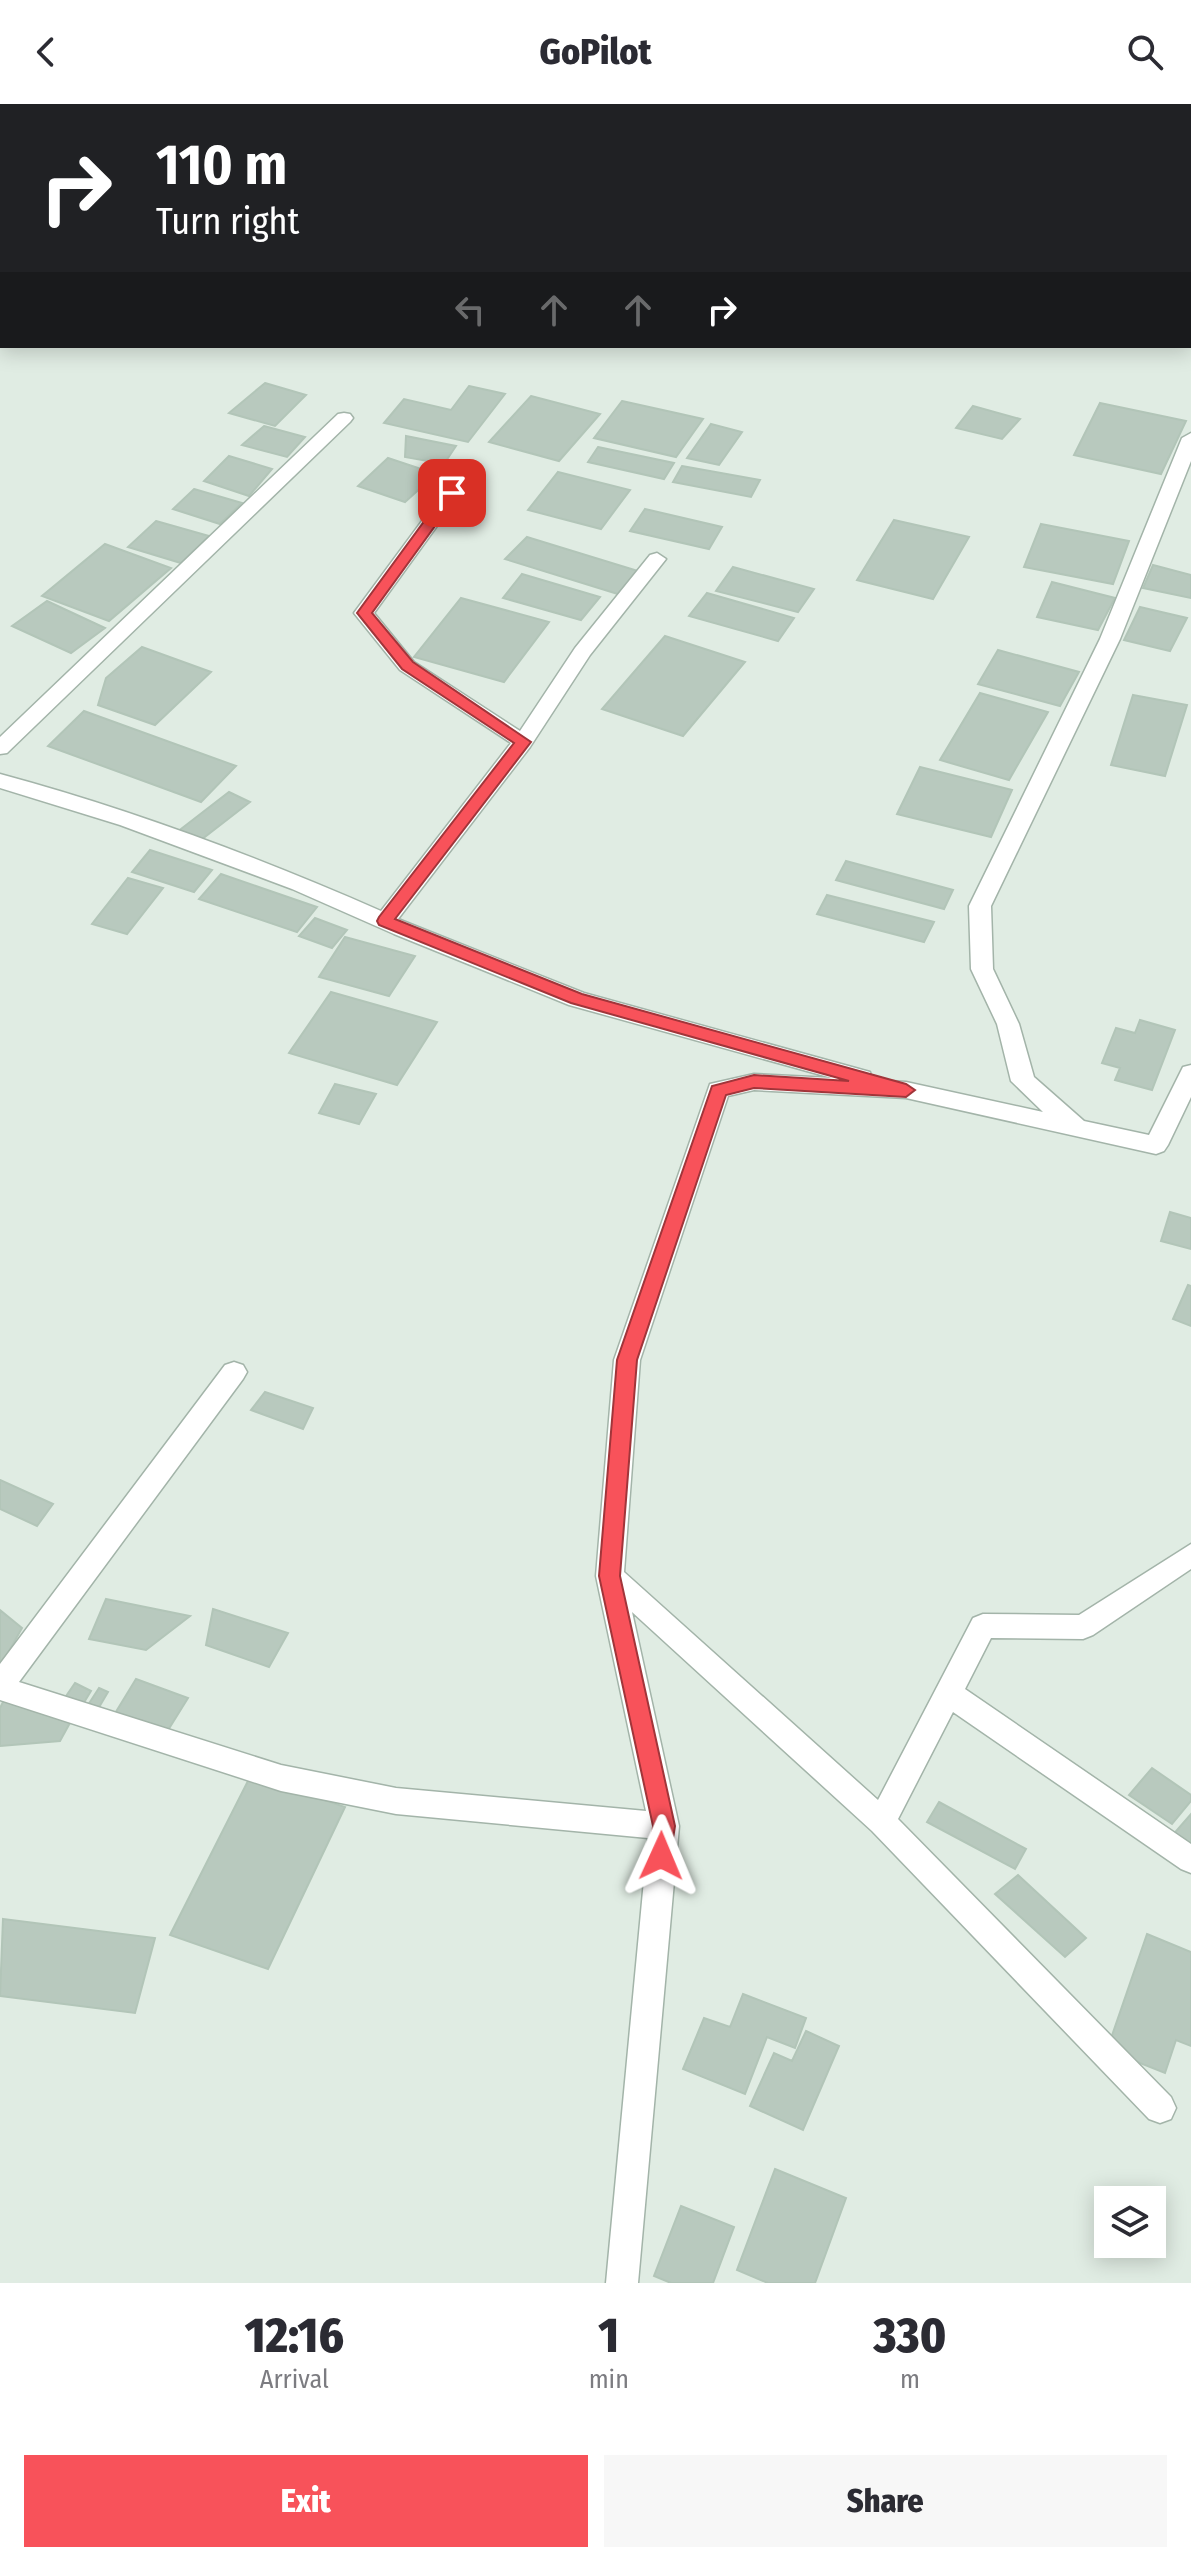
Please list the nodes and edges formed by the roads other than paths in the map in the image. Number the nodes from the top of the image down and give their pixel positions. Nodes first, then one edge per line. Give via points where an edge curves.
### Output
1 (344, 418) dead end
2 (1191, 438) edge
3 (470, 468) dead end
4 (657, 559) dead end
5 (523, 742) junction
6 (0, 748) edge
7 (0, 781) edge
8 (385, 921) junction
9 (1191, 1073) edge
10 (906, 1090) junction
11 (1077, 1128) junction
12 (234, 1372) dead end
13 (1191, 1555) edge
14 (610, 1576) junction
15 (0, 1687) edge
16 (948, 1693) junction
17 (882, 1822) junction
18 (664, 1826) junction
19 (1191, 1860) edge
20 (1160, 2108) dead end
21 (622, 2283) edge

1 - 6 street
2 - 11 street via 1110,639 980,906 982,969 1008,1024 1023,1081
3 - 5 street via 364,613 407,666
4 - 5 street via 582,652
5 - 8 street
7 - 8 street via 184,841
8 - 10 street via 577,999
9 - 11 street via 1156,1145
10 - 11 street
10 - 14 street via 754,1082 718,1090 627,1360
12 - 15 street
13 - 16 street via 1083,1627 983,1626
14 - 17 street
14 - 18 street
15 - 18 street via 281,1778 396,1801
16 - 17 street
16 - 19 street
17 - 20 street
18 - 21 street

